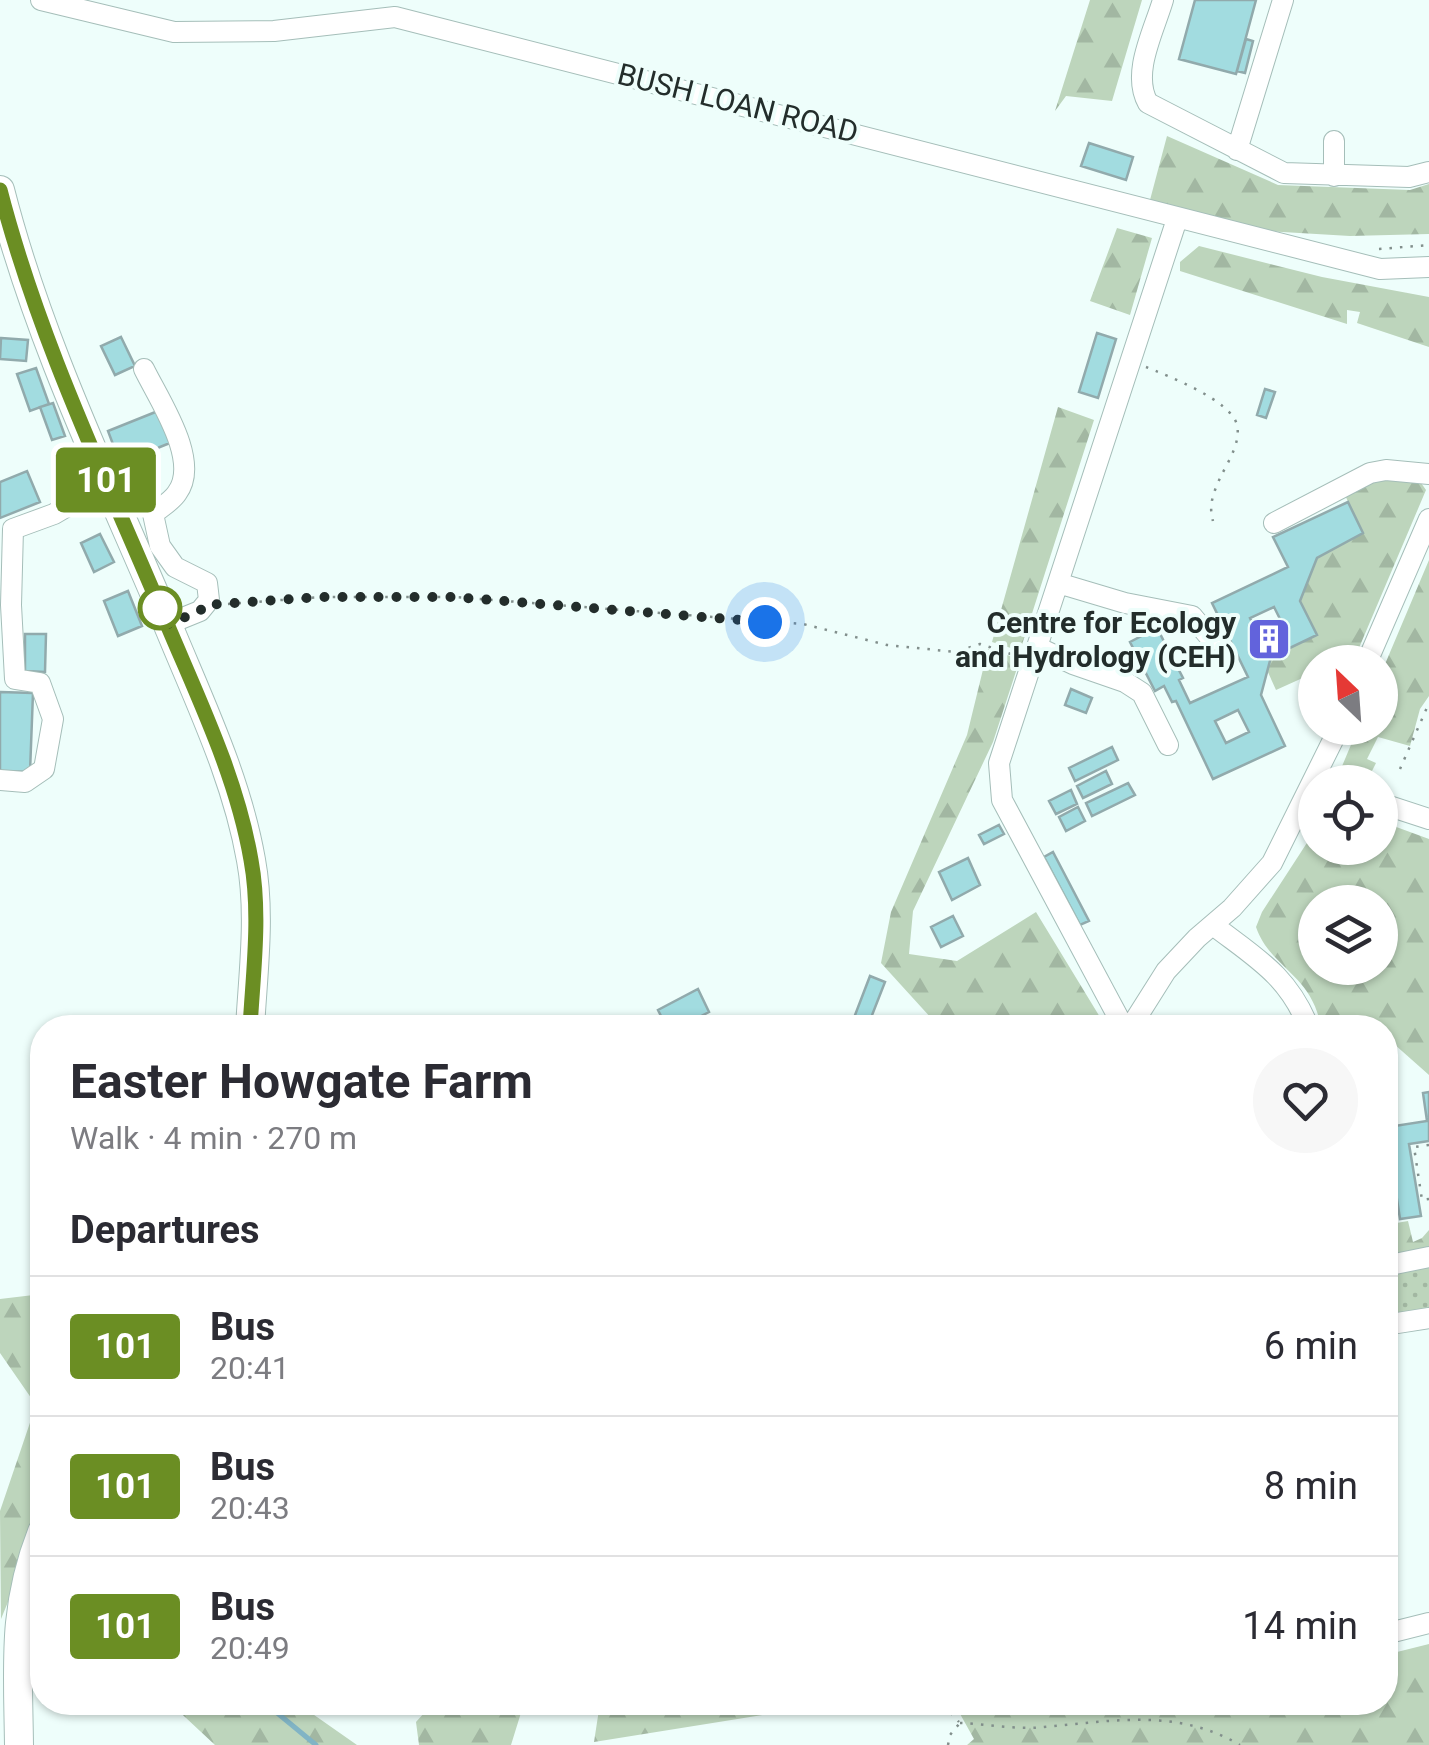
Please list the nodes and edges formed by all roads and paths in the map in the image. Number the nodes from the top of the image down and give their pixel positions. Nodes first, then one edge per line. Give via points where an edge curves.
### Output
1 (42, 0) edge
2 (1163, 0) edge
3 (1283, 0) edge
4 (1334, 141) dead end
5 (1236, 150) junction
6 (1429, 172) edge
7 (1334, 176) junction
8 (0, 190) edge
9 (1177, 219) junction
10 (1429, 268) edge
11 (1130, 361) junction
12 (144, 369) dead end
13 (1429, 474) edge
14 (108, 483) junction
15 (1429, 519) edge
16 (1212, 521) dead end
17 (1274, 523) dead end
18 (1058, 583) junction
19 (205, 605) junction
20 (168, 624) junction
21 (1212, 640) dead end
22 (1374, 645) edge
23 (1035, 654) junction
24 (1429, 702) edge
25 (1168, 745) dead end
26 (1400, 769) dead end
27 (0, 780) edge
28 (1398, 807) edge
29 (1298, 818) edge
30 (1429, 819) edge
31 (1212, 925) junction
32 (251, 1015) edge
33 (1120, 1015) edge
34 (1136, 1015) edge
35 (1304, 1015) edge
36 (1429, 1145) edge
37 (1429, 1198) edge
38 (1429, 1257) edge
39 (1398, 1263) edge
40 (1429, 1318) edge
41 (1398, 1323) edge
42 (30, 1565) edge
43 (1429, 1624) edge
44 (8, 1630) edge
45 (1398, 1631) edge
46 (9, 1701) edge
47 (953, 1715) edge
48 (960, 1723) junction
49 (18, 1745) edge
50 (948, 1745) edge
51 (1240, 1745) edge

1 - 9 street, BUSH LOAN ROAD via 174,32 274,31 395,17
2 - 5 street via 1141,91 1148,103
3 - 5 street
4 - 7 street
5 - 7 street via 1284,173
6 - 7 street
8 - 14 highway via 60,376
9 - 10 street, BUSH LOAN ROAD via 1380,269
9 - 11 street
11 - 16 path via 1184,382 1231,412 1237,439 1214,489
11 - 18 street
12 - 19 street via 187,471 178,493 153,514 160,546 175,567 208,583
13 - 17 street via 1370,473
14 - 20 highway
14 - 27 street via 14,528 14,678 40,682 54,719 44,769 25,782
15 - 22 street
18 - 21 street via 1192,616
18 - 23 street
19 - 20 street
19 - 23 path via 454,597 803,624 888,646 956,652 980,644
20 - 32 highway via 237,798 252,863
23 - 25 street via 1142,693
23 - 33 street via 999,763 1002,800
24 - 26 path
28 - 30 street
29 - 31 street via 1272,863
31 - 34 street via 1166,970
31 - 35 street via 1281,978
36 - 37 path via 1414,1147 1422,1200
38 - 39 street
40 - 41 street
42 - 44 highway
43 - 45 street
44 - 46 highway
46 - 49 highway
47 - 48 path
48 - 50 path
48 - 51 path via 1040,1728 1150,1718 1182,1722

